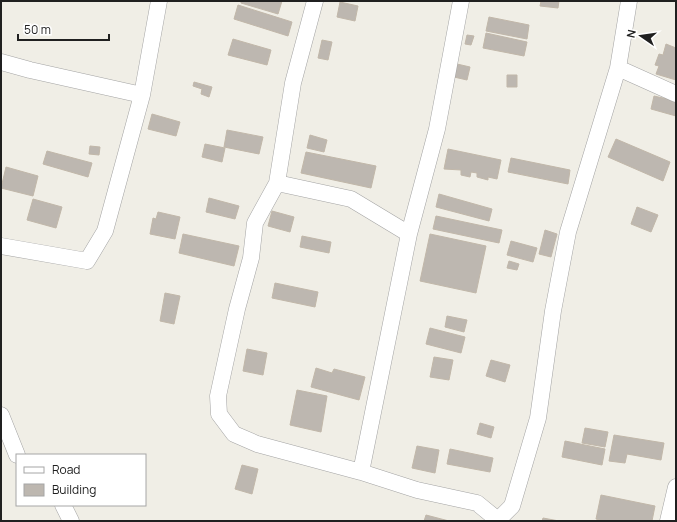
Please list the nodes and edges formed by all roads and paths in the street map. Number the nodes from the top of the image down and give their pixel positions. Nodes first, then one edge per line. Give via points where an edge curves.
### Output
1 (159, 1) edge
2 (315, 1) edge
3 (461, 1) edge
4 (630, 1) edge
5 (1, 62) edge
6 (618, 68) junction
7 (676, 94) edge
8 (142, 95) junction
9 (277, 184) junction
10 (409, 234) junction
11 (1, 246) edge
12 (1, 414) edge
13 (16, 454) edge
14 (361, 472) junction
15 (676, 487) edge
16 (64, 506) edge
17 (499, 520) edge
18 (71, 521) edge
19 (668, 521) edge

1 - 8 street
2 - 9 street via 293,82
3 - 10 street via 437,129
4 - 6 street
5 - 8 street
6 - 7 street
6 - 17 street via 568,232 553,311 538,418 512,506
8 - 11 street via 105,231 87,261
9 - 10 street via 351,199
9 - 14 street via 255,223 252,258 237,309 218,396 219,414 234,434 258,444
10 - 14 street
12 - 13 street
14 - 17 street via 417,490 477,503
15 - 19 street
16 - 18 street

